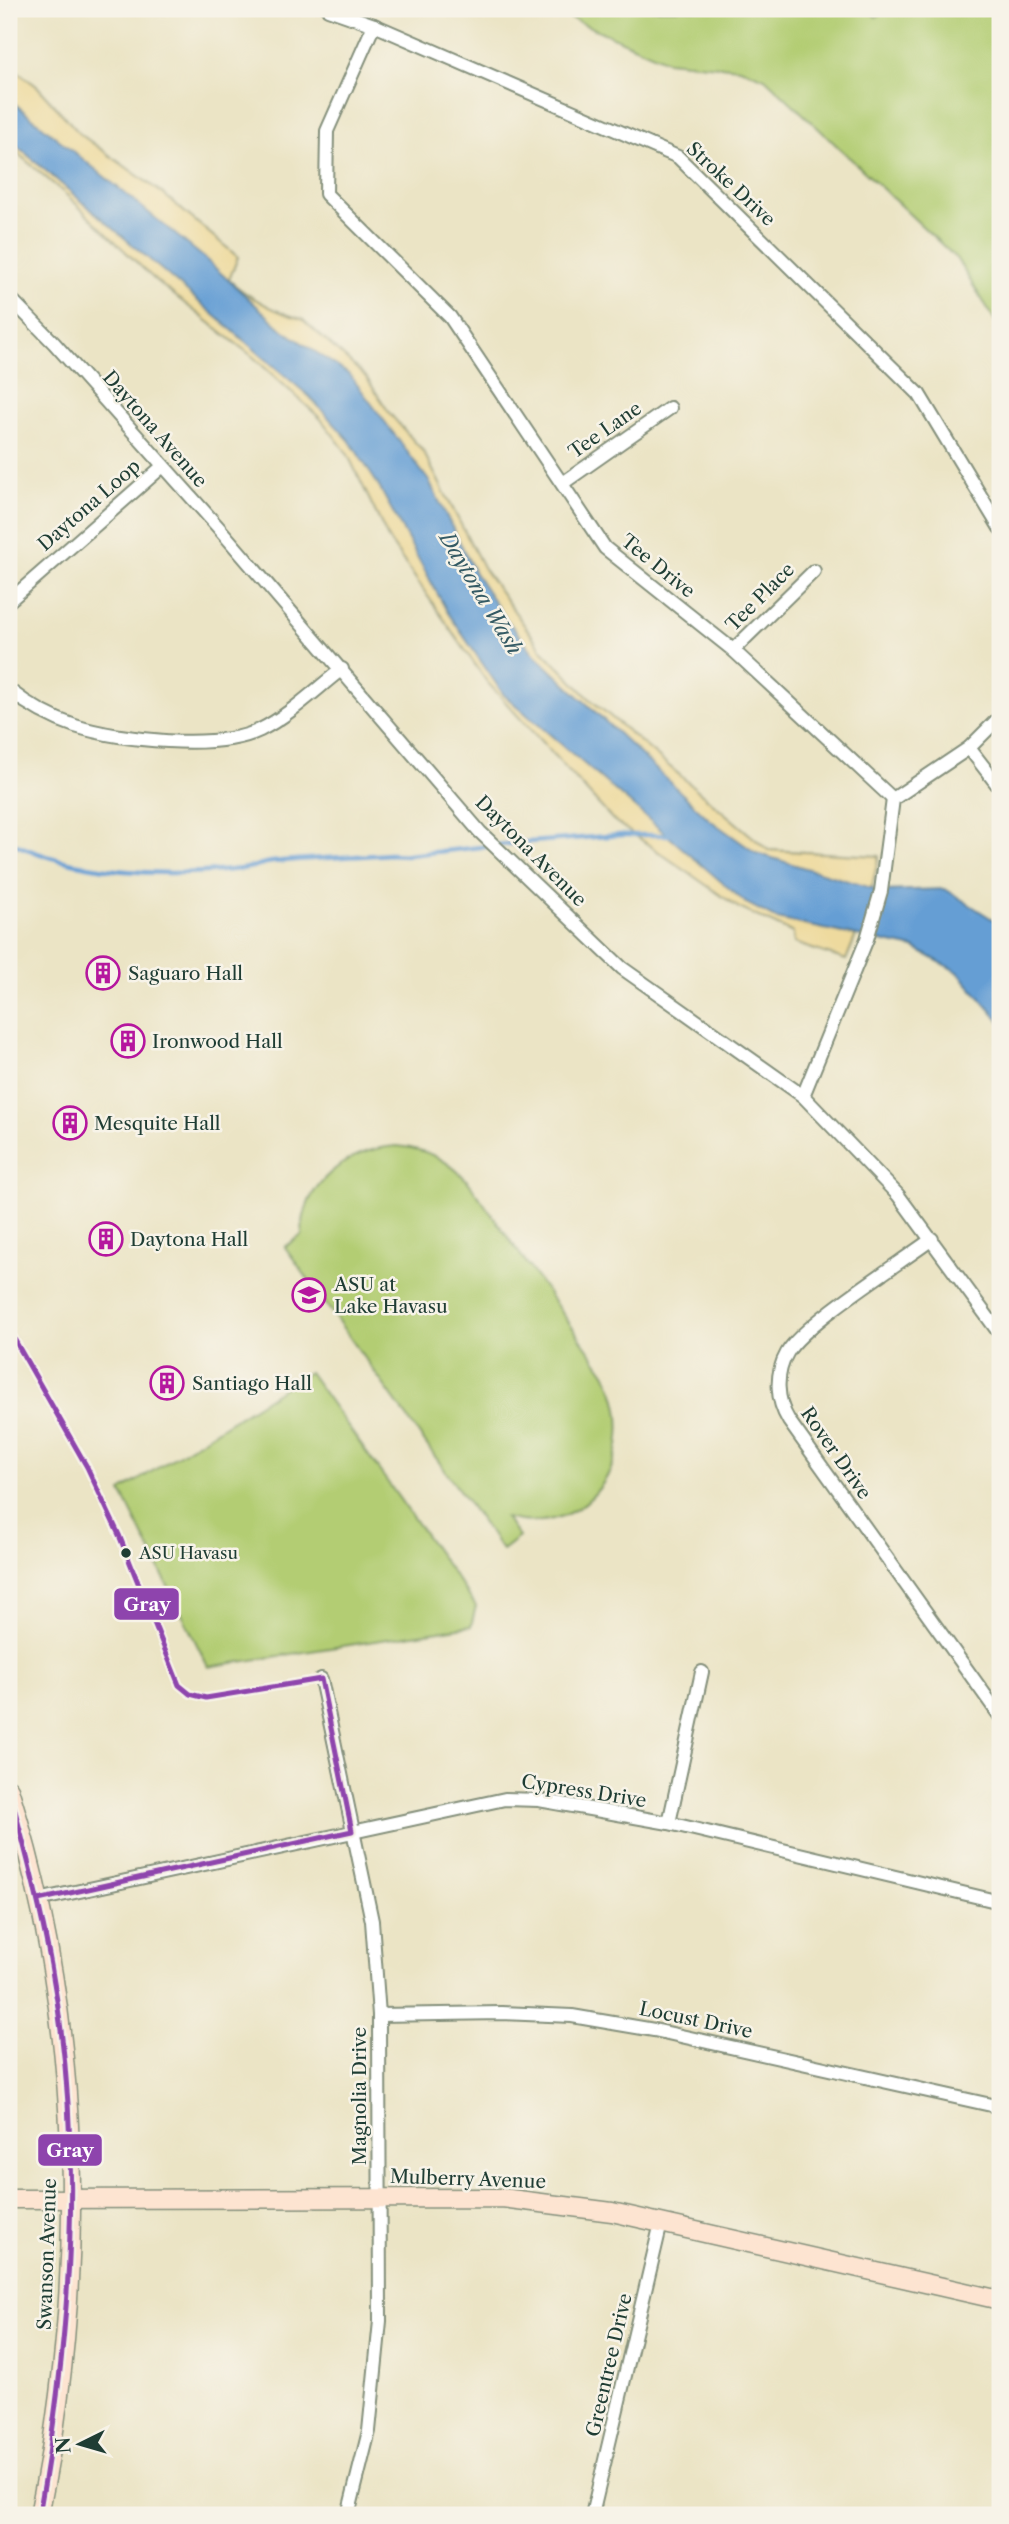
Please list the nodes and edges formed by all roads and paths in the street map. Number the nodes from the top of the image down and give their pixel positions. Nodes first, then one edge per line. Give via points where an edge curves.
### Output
1 (328, 9) edge
2 (374, 25) junction
3 (9, 297) edge
4 (670, 408) dead end
5 (163, 466) junction
6 (563, 483) junction
7 (1000, 528) edge
8 (814, 571) dead end
9 (9, 601) edge
10 (733, 650) junction
11 (342, 669) junction
12 (9, 690) edge
13 (1000, 717) edge
14 (969, 748) junction
15 (1000, 788) edge
16 (894, 799) junction
17 (803, 1096) junction
18 (932, 1239) junction
19 (1000, 1334) edge
20 (702, 1672) dead end
21 (321, 1679) dead end
22 (1000, 1716) edge
23 (9, 1788) edge
24 (669, 1824) junction
25 (352, 1831) junction
26 (38, 1900) junction
27 (1000, 1902) edge
28 (379, 2015) junction
29 (1000, 2107) edge
30 (378, 2197) junction
31 (9, 2199) edge
32 (71, 2199) junction
33 (661, 2223) junction
34 (1000, 2300) edge
35 (39, 2515) edge
36 (348, 2515) edge
37 (592, 2515) edge

1 - 2 street, Stroke Drive
2 - 6 street, Tee Drive via 327,131 326,194 450,317
2 - 7 street, Stroke Drive via 678,157 919,394
3 - 5 street, Daytona Avenue
4 - 6 street, Tee Lane
5 - 9 street, Daytona Loop
5 - 11 street, Daytona Avenue
6 - 10 street, Tee Drive via 605,548
8 - 10 street, Tee Place
10 - 16 street, Tee Drive
11 - 12 street via 259,730 222,741 90,730 49,715
11 - 17 street, Daytona Avenue via 480,832 622,968
13 - 14 street
14 - 15 street
14 - 16 street
16 - 17 street via 881,891 867,939
17 - 18 street, Daytona Avenue via 898,1195
18 - 19 street, Daytona Avenue
18 - 22 street, Rover Drive via 800,1336 782,1363 779,1395 789,1421
20 - 24 street
21 - 25 street, Magnolia Drive
23 - 26 street, Swanson Avenue
24 - 25 street, Cypress Drive via 539,1800 505,1799
24 - 27 street, Cypress Drive
25 - 26 street, Cypress Drive
25 - 28 street, Magnolia Drive via 372,1921
26 - 32 street, Swanson Avenue via 60,2025
28 - 29 street, Locust Drive via 572,2016
28 - 30 street, Magnolia Drive
30 - 32 street, Mulberry Avenue
30 - 33 street, Mulberry Avenue via 557,2203
30 - 36 street, Magnolia Drive via 378,2335 369,2431
31 - 32 street, Mulberry Avenue
32 - 35 street, Swanson Avenue via 67,2325
33 - 34 street, Mulberry Avenue
33 - 37 street, Greentree Drive

